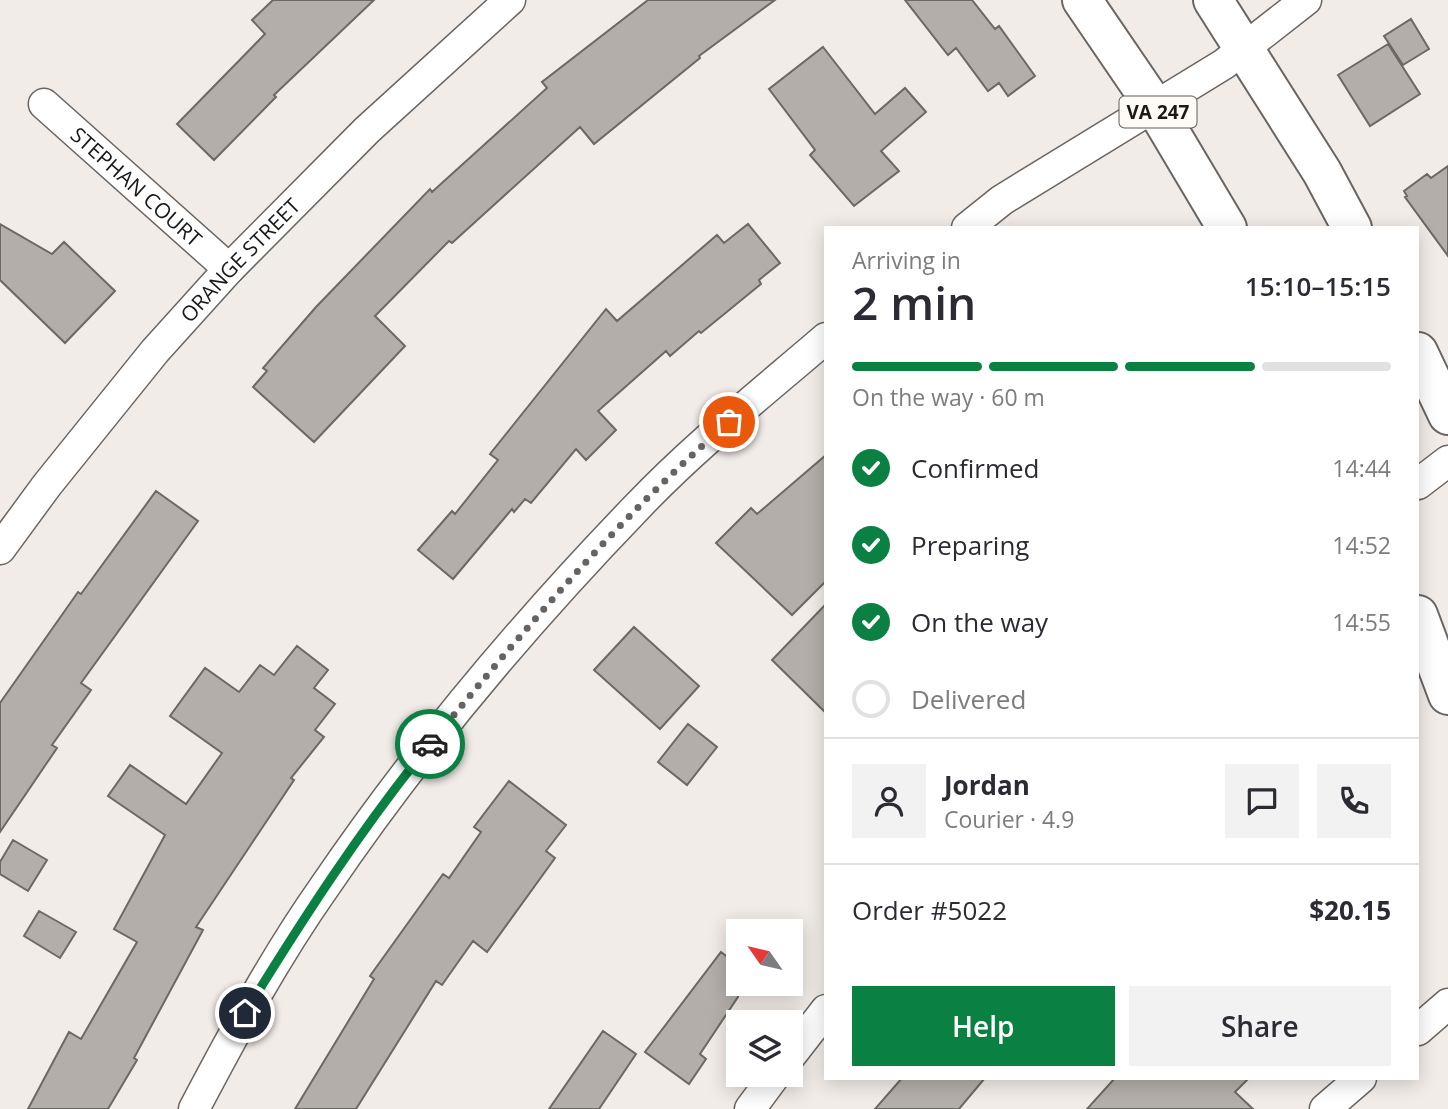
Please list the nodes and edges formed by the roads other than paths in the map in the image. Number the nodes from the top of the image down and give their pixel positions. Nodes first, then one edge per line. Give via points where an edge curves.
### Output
1 (510, 0) edge
2 (1082, 0) edge
3 (1213, 0) edge
4 (1306, 0) edge
5 (1245, 48) junction
6 (44, 104) dead end
7 (1154, 107) junction
8 (970, 226) edge
9 (1226, 226) edge
10 (1351, 226) edge
11 (229, 269) junction
12 (824, 340) edge
13 (1419, 354) edge
14 (1448, 415) edge
15 (1448, 461) edge
16 (1419, 483) edge
17 (0, 549) edge
18 (1419, 618) edge
19 (1448, 695) edge
20 (1448, 1004) edge
21 (824, 1013) edge
22 (1419, 1029) edge
23 (803, 1040) edge
24 (1359, 1080) edge
25 (766, 1087) edge
26 (194, 1109) edge
27 (750, 1109) edge
28 (1325, 1109) edge

1 - 11 street, ORANGE STREET via 367,130
2 - 7 main road, VA 247
3 - 5 main road
4 - 5 street
5 - 7 street
5 - 10 main road
6 - 11 street, STEPHAN COURT
7 - 8 street via 1002,200
7 - 9 main road, VA 247
11 - 17 street, ORANGE STREET via 155,351
12 - 26 street via 638,506 523,631 411,767 323,888 245,1013
13 - 14 main road
15 - 16 street
18 - 19 main road
20 - 22 street
21 - 23 street
24 - 28 street
25 - 27 street

